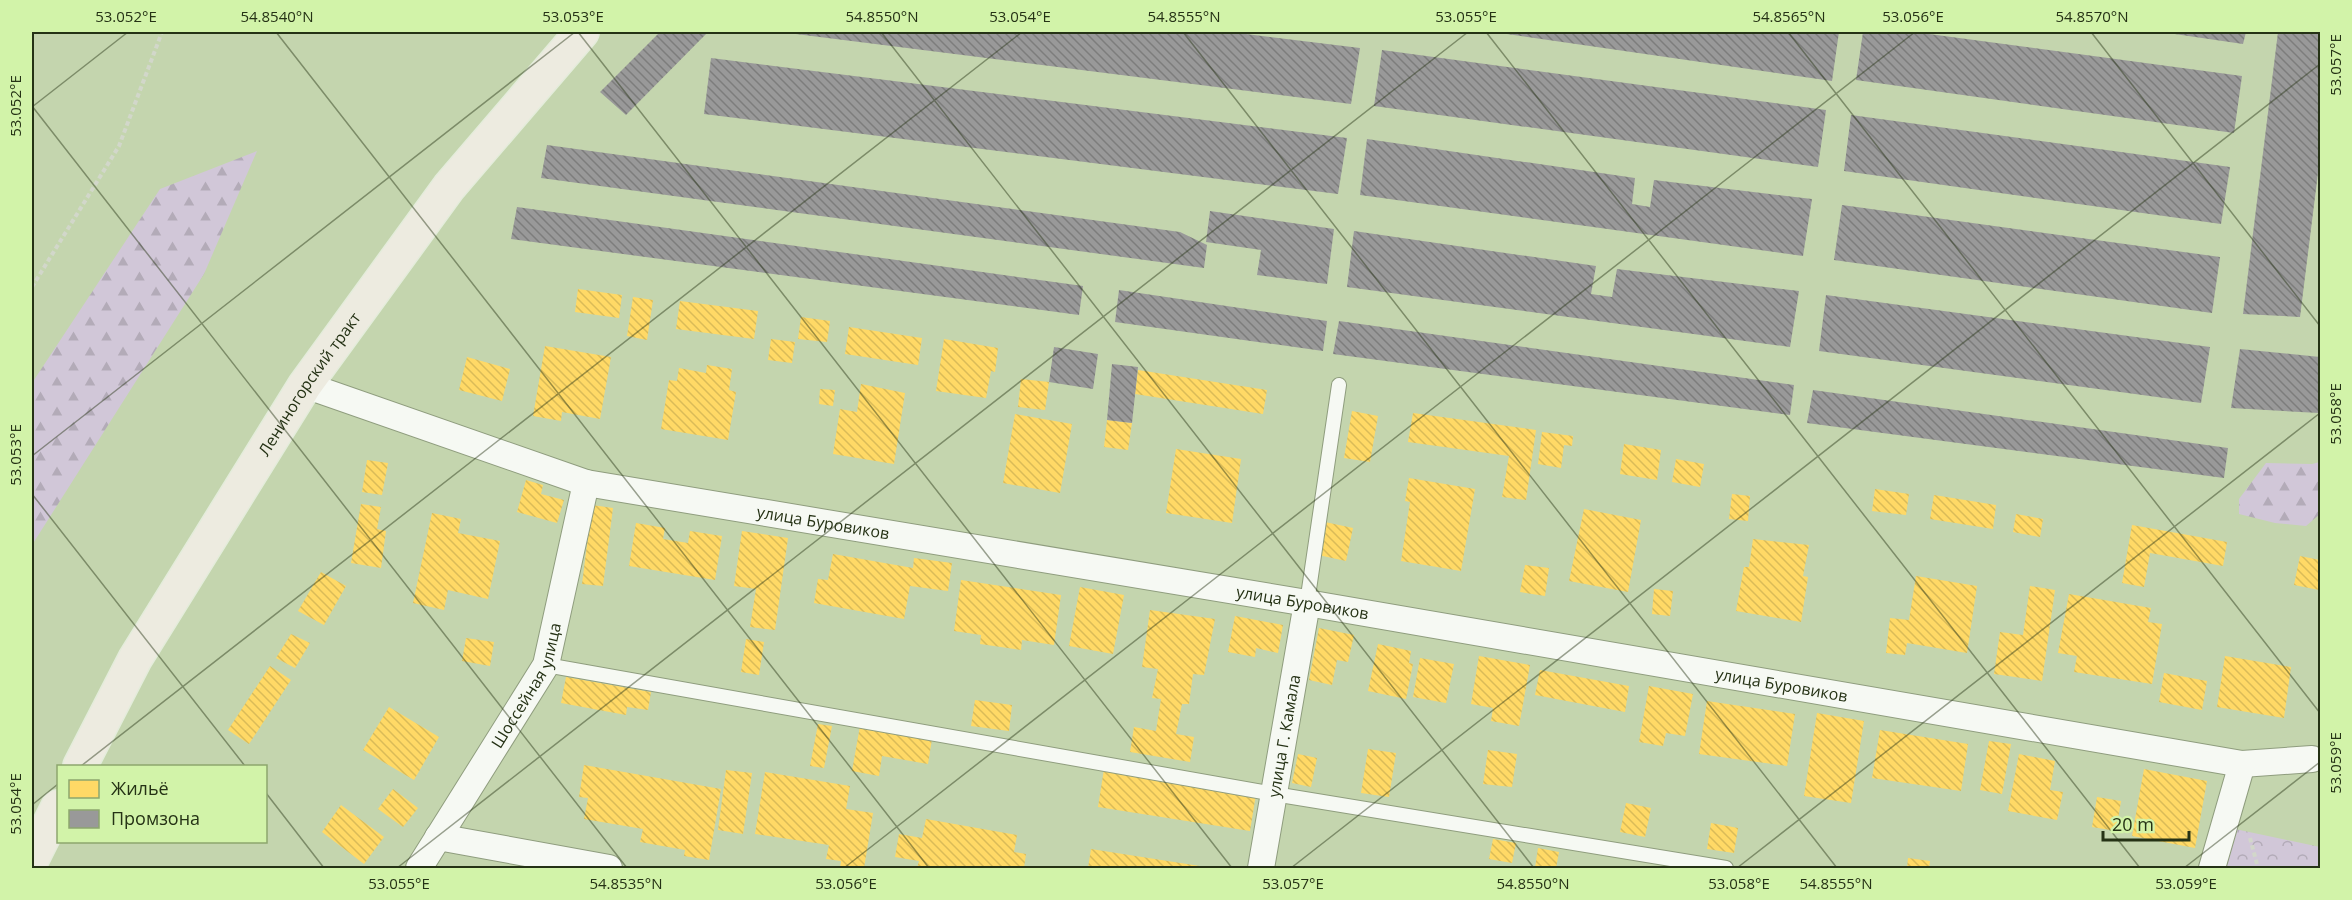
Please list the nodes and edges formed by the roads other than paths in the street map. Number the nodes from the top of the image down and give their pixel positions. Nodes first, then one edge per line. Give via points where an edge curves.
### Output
1 (582, 32) edge
2 (305, 385) junction
3 (1339, 385) dead end
4 (586, 483) junction
5 (1307, 603) junction
6 (546, 665) junction
7 (2312, 759) dead end
8 (2242, 764) junction
9 (81, 765) edge
10 (1274, 794) junction
11 (57, 809) edge
12 (438, 837) junction
13 (32, 859) edge
14 (419, 868) edge
15 (609, 868) edge
16 (1261, 868) edge
17 (1726, 868) edge
18 (2212, 868) edge

1 - 2 main road, Лениногорский тракт via 449,187
2 - 4 street, улица Буровиков
2 - 9 main road, Лениногорский тракт via 135,659
3 - 5 lane
4 - 5 street, улица Буровиков
4 - 6 street, Шоссейная улица
5 - 8 street, улица Буровиков
5 - 10 street, улица Г. Камала
6 - 10 lane
6 - 12 street, Шоссейная улица
7 - 8 street, улица Буровиков
8 - 18 street
10 - 16 street, улица Г. Камала
10 - 17 lane
11 - 13 main road
12 - 14 street, Шоссейная улица
12 - 15 street

